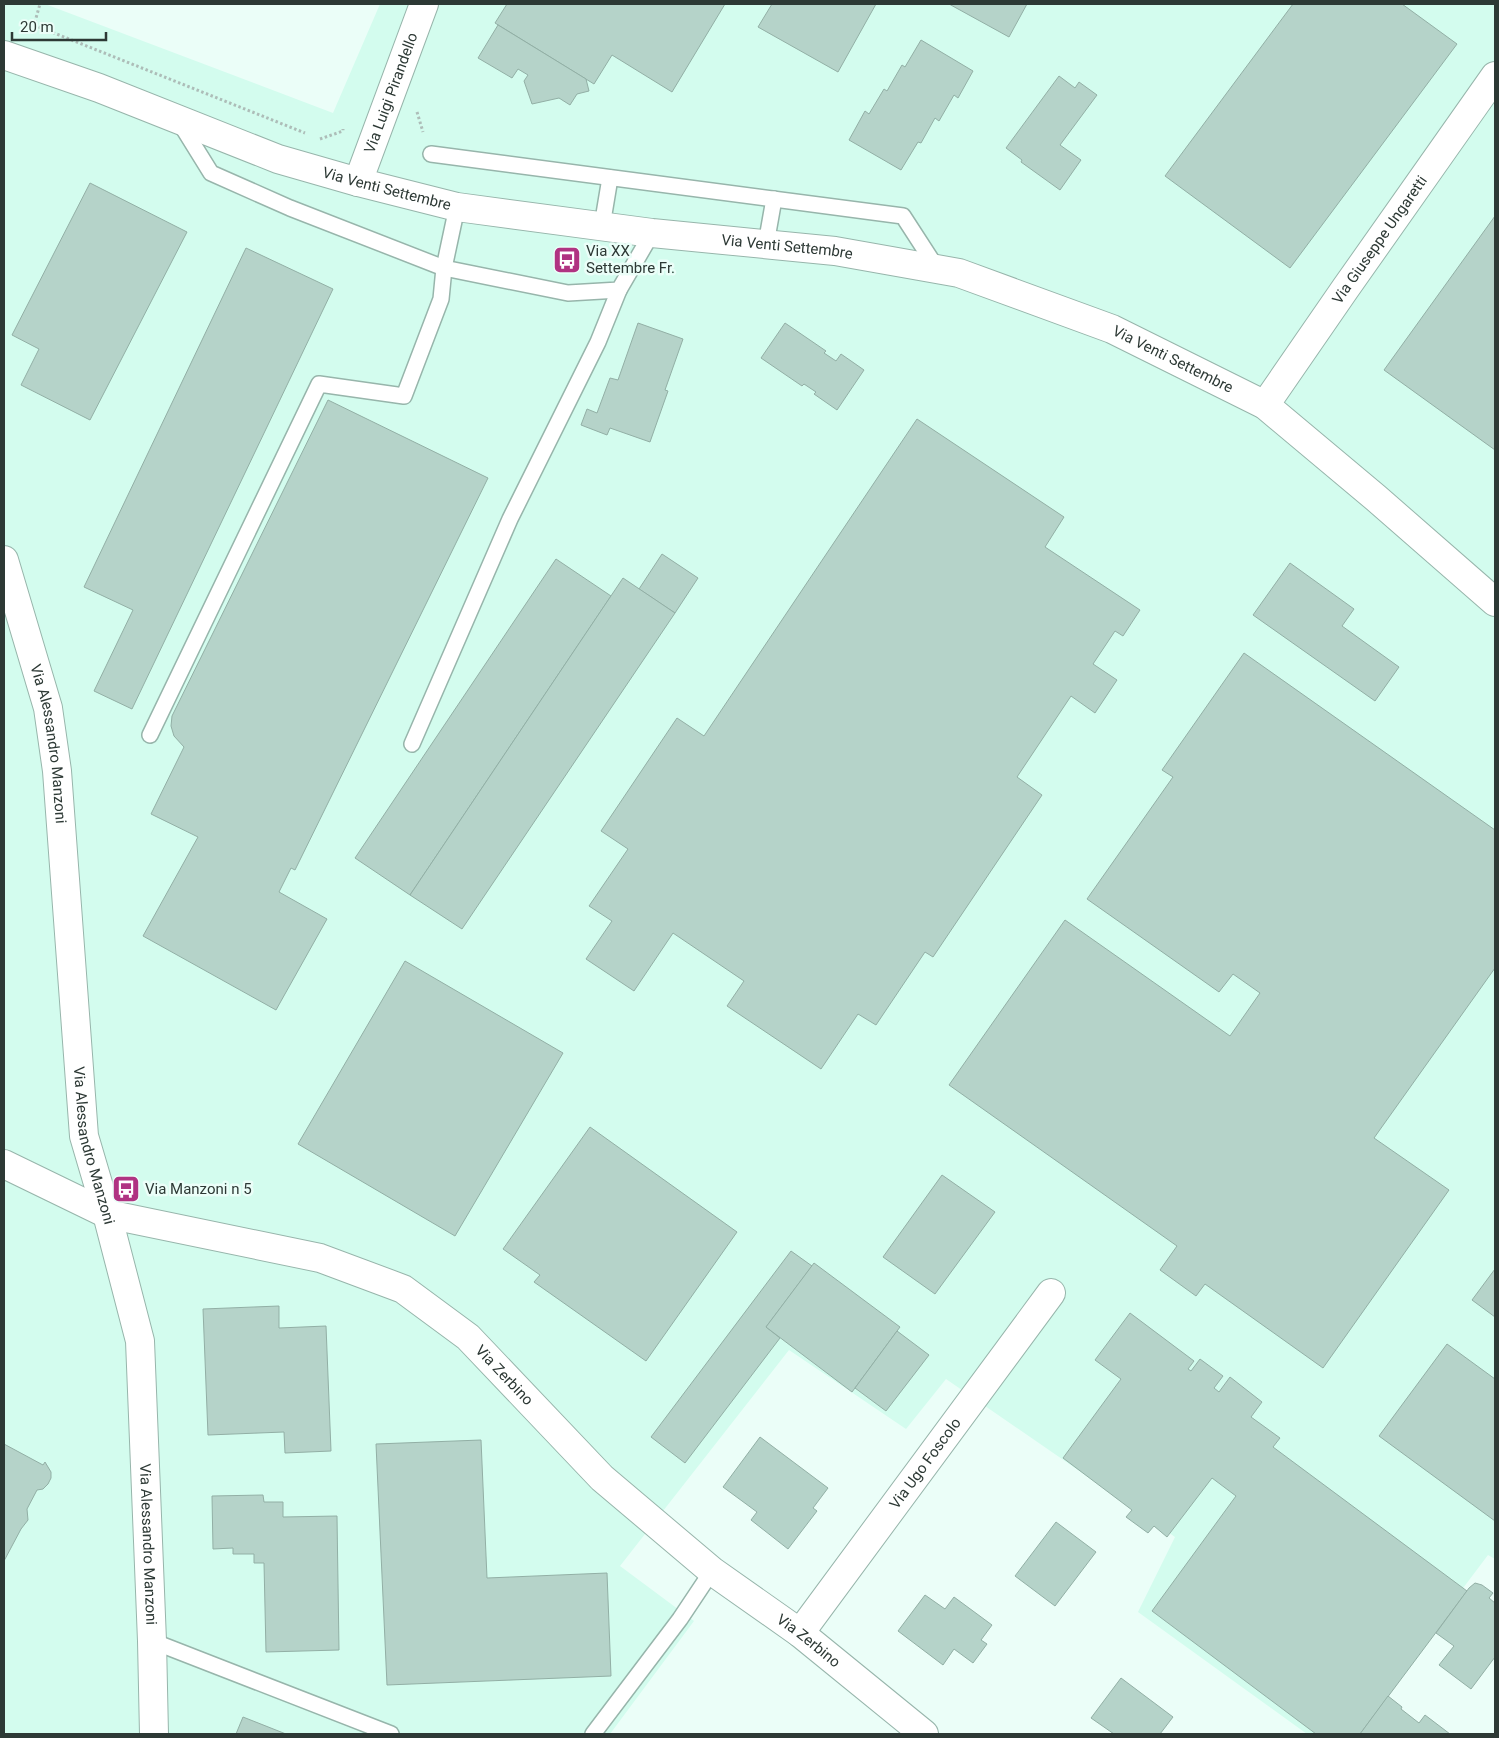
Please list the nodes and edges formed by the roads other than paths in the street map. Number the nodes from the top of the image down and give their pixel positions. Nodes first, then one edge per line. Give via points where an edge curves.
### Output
1 (424, 4) edge
2 (4, 55) edge
3 (1495, 76) edge
4 (179, 122) junction
5 (430, 154) dead end
6 (610, 178) junction
7 (358, 182) junction
8 (774, 200) junction
9 (457, 207) junction
10 (602, 226) junction
11 (652, 233) junction
12 (766, 244) junction
13 (444, 268) junction
14 (938, 270) junction
15 (619, 290) junction
16 (1265, 405) junction
17 (4, 560) edge
18 (1495, 602) edge
19 (150, 735) dead end
20 (412, 744) dead end
21 (4, 1164) edge
22 (107, 1214) junction
23 (1051, 1293) dead end
24 (712, 1571) junction
25 (800, 1632) junction
26 (152, 1641) junction
27 (154, 1734) edge
28 (391, 1734) edge
29 (593, 1734) edge
30 (924, 1734) edge

1 - 7 street, Via Luigi Pirandello
2 - 4 street, Via Venti Settembre via 98,88
3 - 16 street, Via Giuseppe Ungaretti
4 - 7 street, Via Venti Settembre via 278,159
4 - 13 lane via 211,174
5 - 6 lane
6 - 8 lane
6 - 10 lane
7 - 9 street, Via Venti Settembre
8 - 12 lane
8 - 14 lane via 903,216
9 - 10 street, Via Venti Settembre
9 - 13 lane
10 - 11 street, Via Venti Settembre
11 - 12 street, Via Venti Settembre
11 - 15 lane
12 - 14 street, Via Venti Settembre via 835,251
13 - 15 lane via 568,293
13 - 19 lane via 441,298 404,396 319,384
14 - 16 street, Via Venti Settembre via 959,273 1112,329
15 - 20 lane via 598,342 510,519
16 - 18 street, Via Venti Settembre
17 - 22 street, Via Alessandro Manzoni via 48,708 57,771 84,1136
21 - 22 street, Via Zerbino
22 - 24 street, Via Zerbino via 320,1258 403,1289 468,1337 602,1478
22 - 26 street, Via Alessandro Manzoni via 140,1341
23 - 25 street, Via Ugo Foscolo
24 - 25 street, Via Zerbino
24 - 29 lane
25 - 30 street, Via Zerbino
26 - 27 street, Via Alessandro Manzoni
26 - 28 lane

